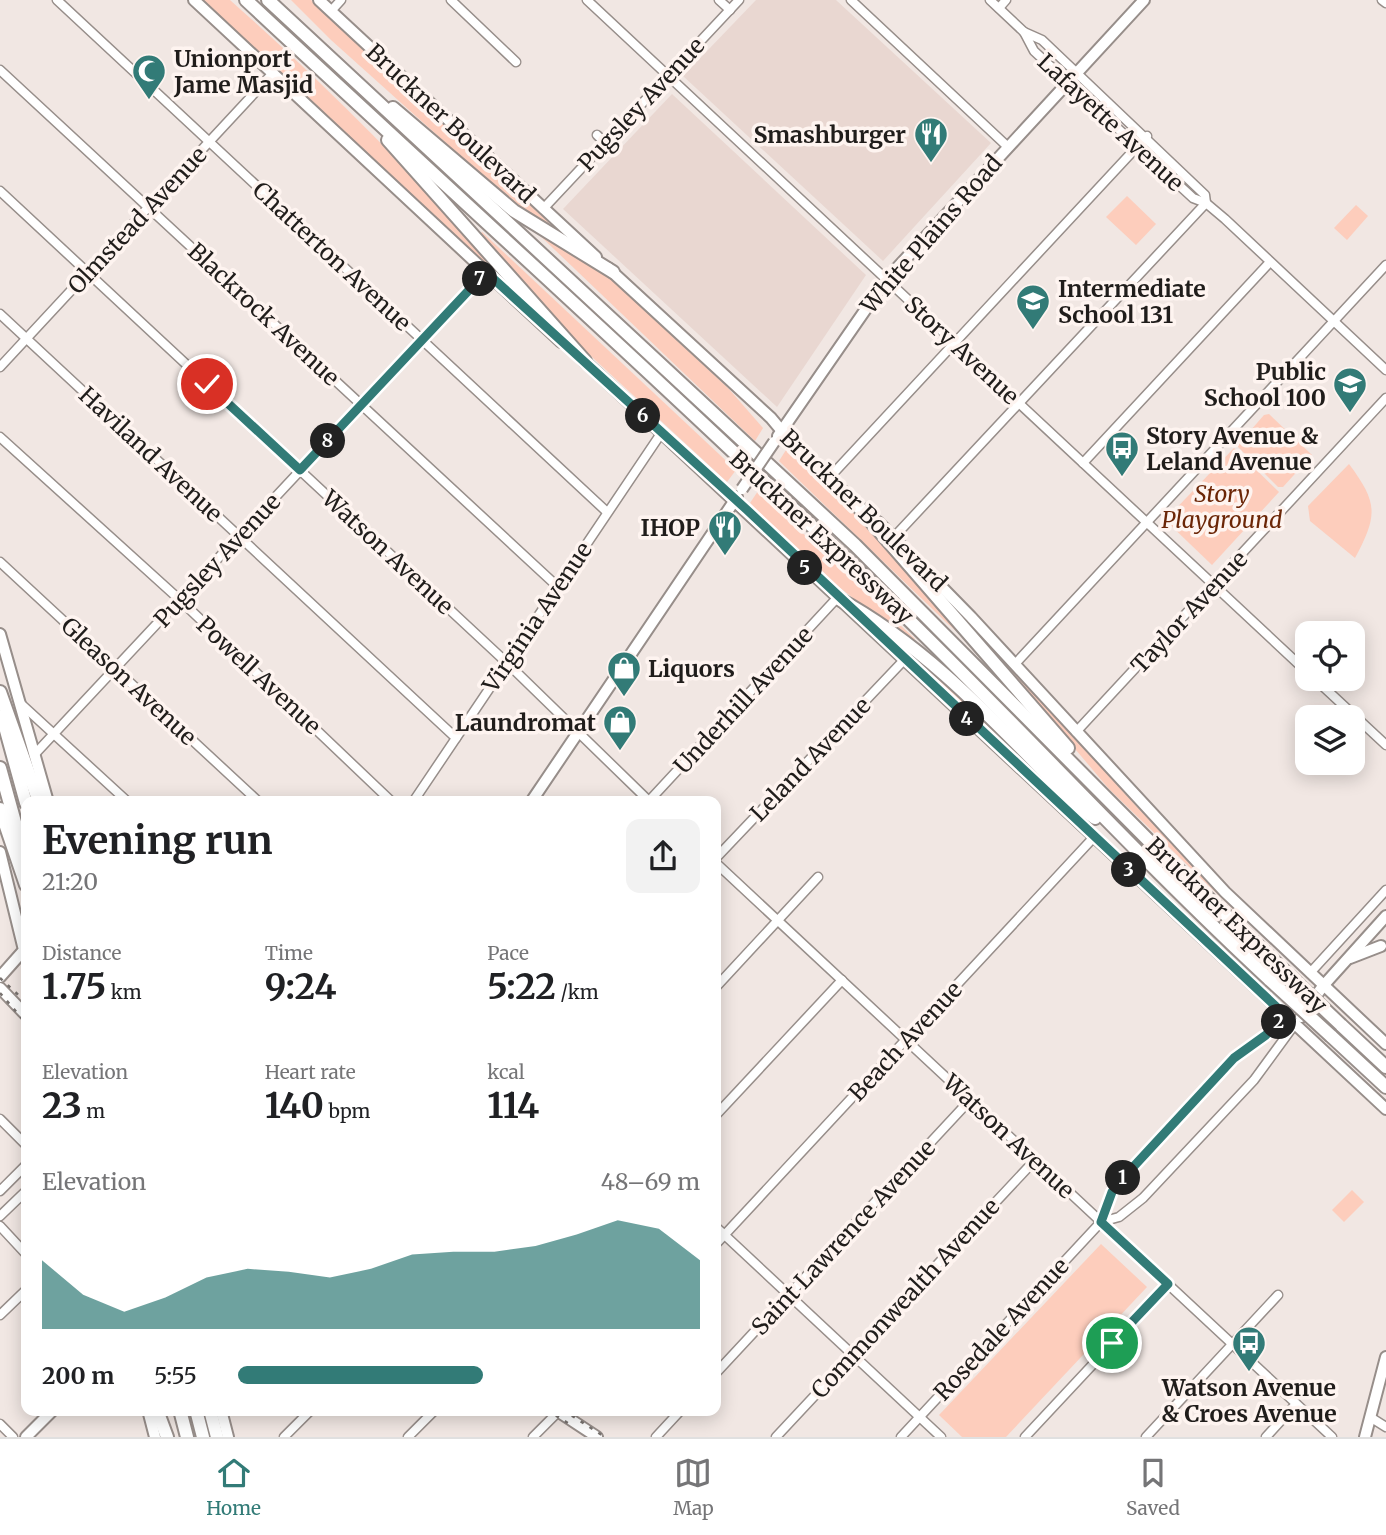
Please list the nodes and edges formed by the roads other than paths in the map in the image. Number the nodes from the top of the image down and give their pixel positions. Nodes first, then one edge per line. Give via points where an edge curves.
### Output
1 (57, 0) edge
2 (194, 0) edge
3 (246, 0) edge
4 (268, 0) edge
5 (275, 0) edge
6 (318, 0) edge
7 (341, 0) edge
8 (451, 0) edge
9 (587, 0) edge
10 (719, 0) edge
11 (739, 0) edge
12 (851, 0) edge
13 (990, 0) edge
14 (1006, 0) edge
15 (1144, 0) edge
16 (999, 8) junction
17 (730, 10) junction
18 (331, 11) junction
19 (1024, 32) junction
20 (303, 33) junction
21 (516, 62) dead end
22 (0, 70) edge
23 (1077, 72) junction
24 (273, 73) junction
25 (668, 75) junction
26 (1068, 83) junction
27 (364, 88) junction
28 (361, 107) junction
29 (597, 135) dead end
30 (1147, 136) junction
31 (209, 142) junction
32 (605, 143) junction
33 (1137, 146) junction
34 (1008, 147) junction
35 (0, 191) edge
36 (1206, 203) junction
37 (149, 207) junction
38 (543, 209) junction
39 (1270, 262) junction
40 (1386, 265) edge
41 (88, 272) junction
42 (486, 272) junction
43 (613, 272) junction
44 (886, 280) junction
45 (0, 314) edge
46 (1334, 321) junction
47 (26, 338) junction
48 (423, 340) junction
49 (955, 344) junction
50 (585, 361) junction
51 (0, 366) edge
52 (1386, 370) edge
53 (1386, 398) edge
54 (1019, 403) junction
55 (362, 405) junction
56 (782, 431) junction
57 (662, 432) junction
58 (0, 437) edge
59 (1083, 463) junction
60 (300, 470) junction
61 (829, 478) junction
62 (735, 500) junction
63 (856, 504) junction
64 (607, 512) junction
65 (1147, 523) junction
66 (239, 536) junction
67 (894, 537) junction
68 (0, 562) edge
69 (1214, 585) junction
70 (558, 587) junction
71 (838, 598) junction
72 (180, 600) junction
73 (0, 634) edge
74 (904, 660) junction
75 (1295, 661) edge
76 (506, 662) junction
77 (1015, 664) junction
78 (116, 668) junction
79 (1328, 691) edge
80 (0, 692) edge
81 (20, 702) junction
82 (0, 710) edge
83 (578, 732) junction
84 (1076, 732) junction
85 (55, 734) junction
86 (456, 738) junction
87 (1386, 745) edge
88 (34, 755) junction
89 (0, 768) edge
90 (1096, 789) junction
91 (24, 796) edge
92 (37, 796) edge
93 (46, 796) edge
94 (122, 796) edge
95 (253, 796) edge
96 (386, 796) edge
97 (417, 796) edge
98 (535, 796) edge
99 (644, 796) edge
100 (654, 796) edge
101 (0, 809) edge
102 (1121, 836) junction
103 (1094, 837) junction
104 (21, 844) edge
105 (0, 852) edge
106 (721, 856) edge
107 (721, 866) edge
108 (21, 870) edge
109 (818, 877) dead end
110 (1386, 890) edge
111 (1386, 916) edge
112 (778, 921) junction
113 (21, 938) edge
114 (1383, 943) edge
115 (21, 953) edge
116 (1347, 959) junction
117 (1310, 973) junction
118 (0, 977) edge
119 (842, 980) junction
120 (721, 982) edge
121 (1323, 986) junction
122 (0, 988) edge
123 (21, 1010) edge
124 (1285, 1015) junction
125 (1295, 1024) junction
126 (906, 1040) junction
127 (1386, 1044) edge
128 (1386, 1065) edge
129 (1386, 1087) edge
130 (970, 1100) junction
131 (1386, 1109) edge
132 (721, 1110) edge
133 (0, 1119) edge
134 (21, 1140) edge
135 (1035, 1160) junction
136 (21, 1170) edge
137 (0, 1191) edge
138 (21, 1196) edge
139 (0, 1216) edge
140 (1101, 1222) junction
141 (0, 1226) edge
142 (721, 1232) edge
143 (724, 1235) junction
144 (721, 1238) edge
145 (21, 1249) edge
146 (1168, 1284) junction
147 (1278, 1294) dead end
148 (21, 1295) edge
149 (789, 1295) junction
150 (0, 1315) edge
151 (1232, 1344) junction
152 (853, 1355) junction
153 (1386, 1357) edge
154 (721, 1368) edge
155 (1296, 1404) junction
156 (47, 1416) edge
157 (150, 1416) edge
158 (157, 1416) edge
159 (182, 1416) edge
160 (198, 1416) edge
161 (212, 1416) edge
162 (223, 1416) edge
163 (305, 1416) edge
164 (429, 1416) edge
165 (553, 1416) edge
166 (566, 1416) edge
167 (675, 1416) edge
168 (919, 1417) junction
169 (1370, 1417) junction
170 (0, 1424) edge
171 (1386, 1427) edge
172 (13, 1437) edge
173 (26, 1437) edge
174 (158, 1437) edge
175 (187, 1437) edge
176 (203, 1437) edge
177 (217, 1437) edge
178 (228, 1437) edge
179 (284, 1437) edge
180 (408, 1437) edge
181 (533, 1437) edge
182 (597, 1437) edge
183 (656, 1437) edge
184 (776, 1437) edge
185 (901, 1437) edge
186 (941, 1437) edge
187 (1025, 1437) edge
188 (1146, 1437) edge
189 (1265, 1437) edge
190 (1332, 1437) edge
191 (1365, 1437) edge

1 - 31 street, Chatterton Avenue
2 - 24 main road
3 - 28 highway, Bruckner Expressway
4 - 20 highway, Bruckner Expressway
5 - 20 highway
6 - 18 main road, Bruckner Boulevard
7 - 18 street
8 - 21 street
9 - 25 street, Story Avenue
10 - 17 street
11 - 17 street, Pugsley Avenue
12 - 34 street
13 - 16 street, Lafayette Avenue
14 - 16 street
15 - 23 main road, White Plains Road
16 - 19 street, Lafayette Avenue
17 - 25 street, Pugsley Avenue
18 - 38 main road, Bruckner Boulevard
19 - 23 street, Lafayette Avenue via 1042,40
19 - 26 street, Lafayette Avenue via 1034,51
20 - 27 highway, Bruckner Expressway
22 - 37 street, Blackrock Avenue
23 - 26 main road, White Plains Road
23 - 30 street, Lafayette Avenue
24 - 31 street, Olmstead Avenue
24 - 42 main road
25 - 32 street, Pugsley Avenue
25 - 44 street, Story Avenue
26 - 33 street, Lafayette Avenue
26 - 34 main road, White Plains Road
27 - 43 highway via 407,118 514,211
27 - 90 highway, Bruckner Expressway via 864,555
28 - 50 highway
28 - 102 highway, Bruckner Expressway via 844,556
29 - 32 street
30 - 33 street
30 - 36 street, Lafayette Avenue via 1198,187
31 - 37 street, Olmstead Avenue
31 - 48 street, Chatterton Avenue
32 - 38 street, Pugsley Avenue
33 - 36 street, Lafayette Avenue via 1192,198
33 - 49 street
34 - 44 main road, White Plains Road
35 - 41 street, Watson Avenue
36 - 39 street, Lafayette Avenue
36 - 54 street
37 - 41 street, Olmstead Avenue
37 - 55 street, Blackrock Avenue
38 - 43 main road, Bruckner Boulevard
39 - 46 street, Lafayette Avenue
39 - 59 street
40 - 46 street
41 - 47 street, Olmstead Avenue
41 - 60 street, Watson Avenue
42 - 48 street, Pugsley Avenue
42 - 50 main road
43 - 56 main road, Bruckner Boulevard
44 - 49 street, Story Avenue
44 - 56 main road, White Plains Road
45 - 47 street, Haviland Avenue
46 - 52 street, Lafayette Avenue
46 - 65 street
47 - 51 street, Olmstead Avenue
47 - 66 street, Haviland Avenue
48 - 55 street, Pugsley Avenue
48 - 64 street, Chatterton Avenue
49 - 54 street, Story Avenue
49 - 61 street
50 - 57 main road
53 - 69 street, Taylor Avenue
54 - 59 street, Story Avenue
54 - 67 street
55 - 60 street, Pugsley Avenue
55 - 70 street, Blackrock Avenue
56 - 61 main road, Bruckner Boulevard
56 - 62 main road, White Plains Road, bridge
57 - 62 main road
57 - 64 street, Virginia Avenue
58 - 72 street, Powell Avenue
59 - 65 street, Story Avenue
60 - 66 street, Pugsley Avenue
60 - 76 street, Watson Avenue
61 - 63 main road, Bruckner Boulevard
62 - 71 main road
62 - 83 main road, White Plains Road
63 - 67 main road, Bruckner Boulevard
63 - 90 highway via 1065,745
64 - 70 street, Virginia Avenue
65 - 69 street, Story Avenue
65 - 77 street
66 - 72 street, Pugsley Avenue
66 - 86 street, Haviland Avenue
67 - 77 main road, Bruckner Boulevard
68 - 78 street, Gleason Avenue
69 - 75 street, Story Avenue
69 - 84 street, Taylor Avenue
70 - 76 street, Virginia Avenue
71 - 74 main road
71 - 100 street, Underhill Avenue
71 - 102 highway via 929,659 1078,806
72 - 78 street, Pugsley Avenue
72 - 96 street, Powell Avenue
73 - 81 main road
74 - 103 main road
74 - 106 street, Leland Avenue
76 - 83 street, Watson Avenue
76 - 86 street, Virginia Avenue
77 - 84 main road, Bruckner Boulevard
78 - 85 street, Pugsley Avenue
78 - 95 street, Gleason Avenue
79 - 87 street
80 - 92 highway
81 - 85 street
81 - 88 main road
82 - 91 highway
83 - 98 main road, White Plains Road
83 - 99 street, Watson Avenue
84 - 117 main road, Bruckner Boulevard via 1225,892
85 - 88 street, Pugsley Avenue
85 - 94 street
86 - 97 street, Virginia Avenue
88 - 93 main road
89 - 104 highway
90 - 128 highway, Bruckner Expressway, bridge
101 - 108 highway
102 - 129 highway, Bruckner Expressway, bridge
103 - 124 main road
103 - 126 street, Beach Avenue
105 - 113 main road
107 - 112 street, Watson Avenue
109 - 112 street
110 - 117 street
111 - 116 main road, Rosedale Avenue
112 - 119 street, Watson Avenue
112 - 120 street
114 - 116 main road
115 - 118 main road
116 - 121 main road, Rosedale Avenue
117 - 121 main road, Bruckner Boulevard
119 - 126 street, Watson Avenue
119 - 132 street
121 - 124 main road, Rosedale Avenue via 1305,994
121 - 125 main road, Rosedale Avenue
121 - 127 main road, Bruckner Boulevard
122 - 123 main road
124 - 125 main road
124 - 140 street, Rosedale Avenue via 1234,1058 1123,1178 1112,1192
125 - 131 main road
125 - 140 street, Rosedale Avenue via 1254,1080 1143,1198 1119,1217
126 - 130 street, Watson Avenue
126 - 143 street, Beach Avenue
130 - 135 street, Watson Avenue
130 - 149 street, Saint Lawrence Avenue
133 - 134 street
135 - 140 street, Watson Avenue
135 - 152 street, Commonwealth Avenue
136 - 137 street
138 - 139 street
140 - 146 street, Watson Avenue
140 - 168 street, Rosedale Avenue
141 - 145 street
142 - 143 street
143 - 144 street, Beach Avenue
143 - 149 street
146 - 151 street, Watson Avenue
146 - 187 street
147 - 151 street
148 - 150 street
149 - 152 street
149 - 154 street, Saint Lawrence Avenue
151 - 155 street, Watson Avenue
151 - 188 street
152 - 168 street
152 - 184 street, Commonwealth Avenue
153 - 169 main road
155 - 189 street
155 - 190 street, Watson Avenue
156 - 173 main road
157 - 174 main road
158 - 174 highway
159 - 175 highway
160 - 176 highway
161 - 177 highway
162 - 178 main road
163 - 179 street
164 - 180 street
165 - 181 street
166 - 182 main road
167 - 183 street
168 - 185 street, Rosedale Avenue
168 - 186 street
169 - 171 street
169 - 191 main road
170 - 172 street

